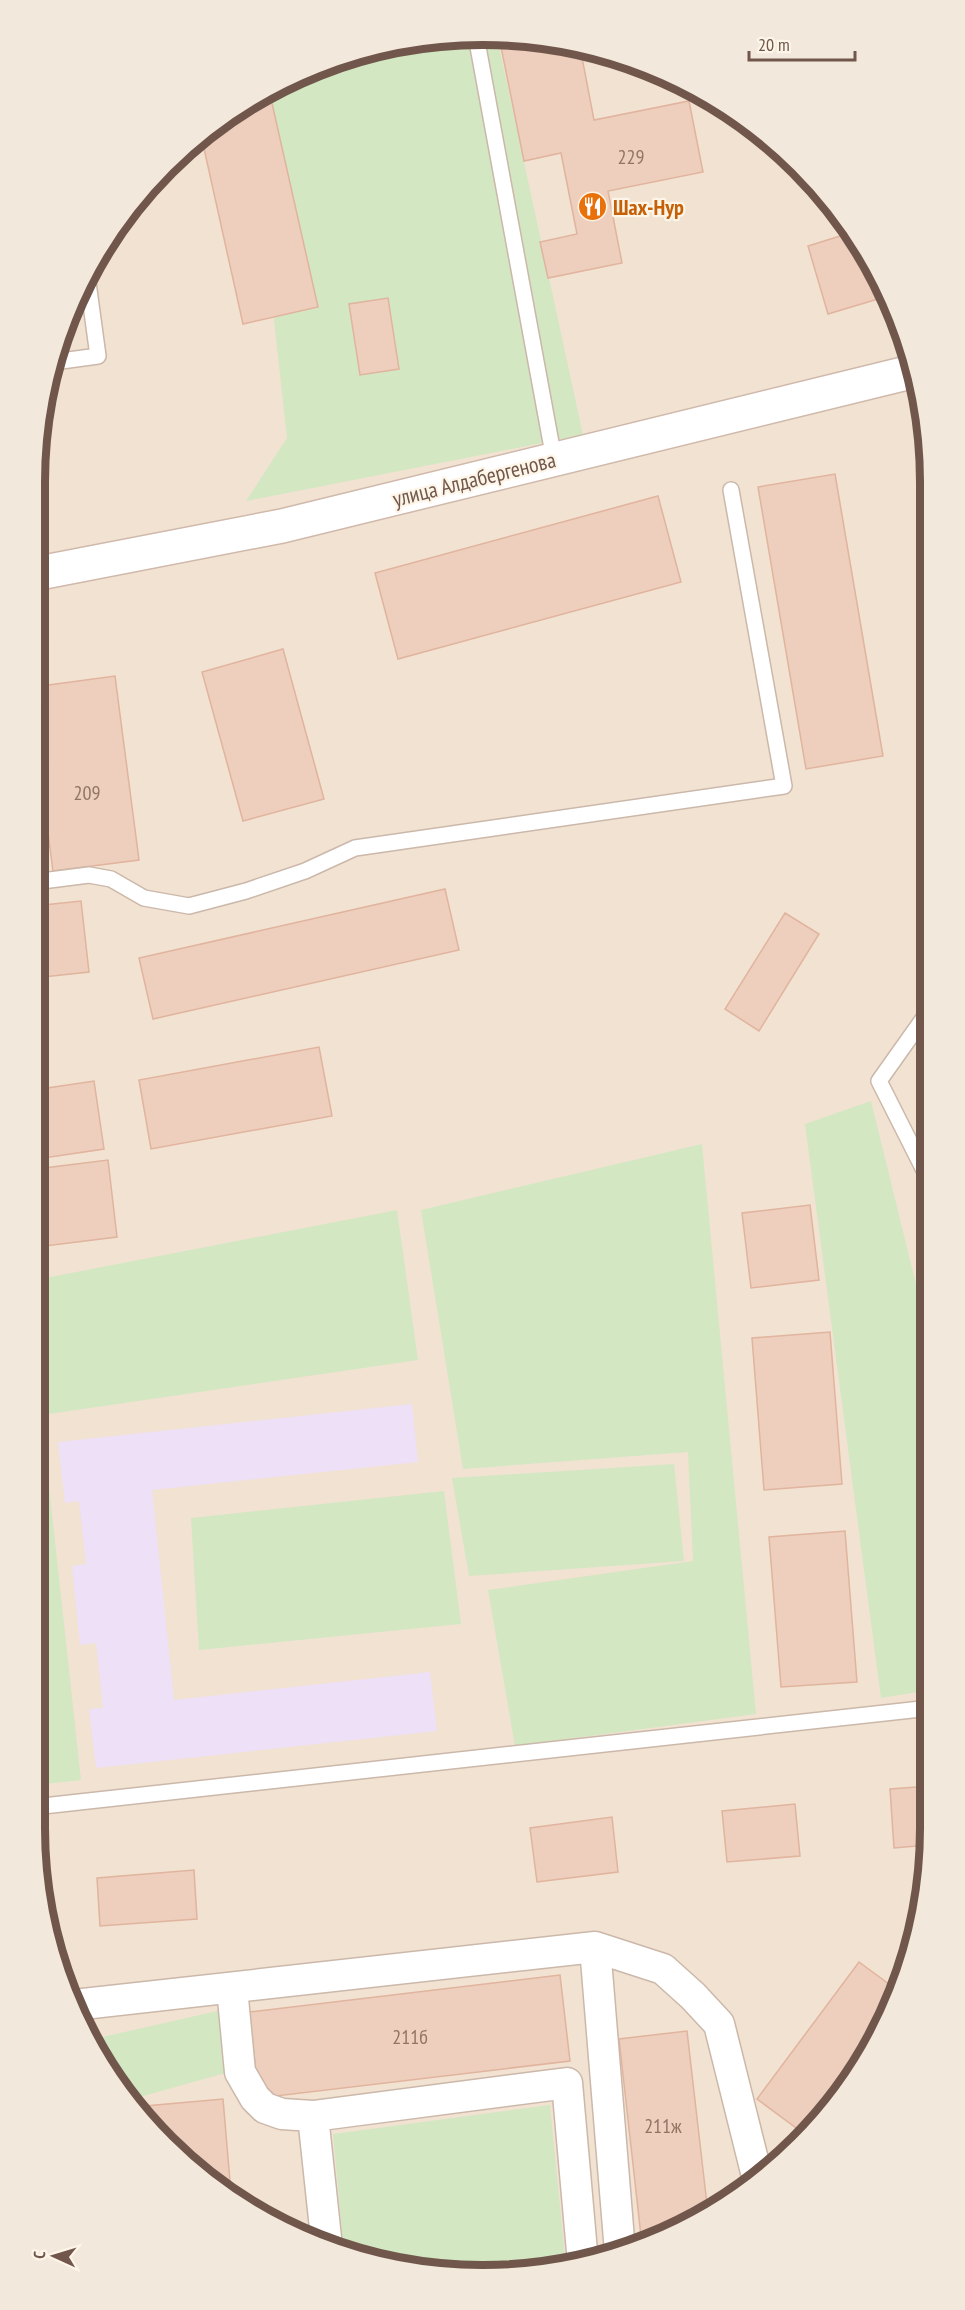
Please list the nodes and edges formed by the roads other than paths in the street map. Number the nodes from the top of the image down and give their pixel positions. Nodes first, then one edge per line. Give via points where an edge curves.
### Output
1 (478, 45) edge
2 (89, 291) edge
3 (62, 361) edge
4 (906, 373) edge
5 (554, 459) junction
6 (731, 490) dead end
7 (45, 572) edge
8 (45, 881) edge
9 (920, 1023) edge
10 (920, 1162) edge
11 (920, 1709) edge
12 (45, 1806) edge
13 (595, 1947) junction
14 (232, 1988) junction
15 (82, 2004) edge
16 (313, 2116) junction
17 (755, 2169) edge
18 (326, 2236) edge
19 (619, 2243) edge
20 (582, 2253) edge

1 - 5 lane
2 - 3 lane via 98,356
4 - 5 street, улица Алдабергенова
5 - 7 street, улица Алдабергенова via 282,526
6 - 8 lane via 784,786 355,848 305,871 189,906 144,898 111,879 88,875
9 - 10 lane via 879,1081
11 - 12 lane
13 - 14 street
13 - 17 street via 663,1969 719,2024
13 - 19 street
14 - 15 street
14 - 16 street via 240,2072 255,2098 265,2108 282,2114
16 - 18 street
16 - 20 street via 567,2083

